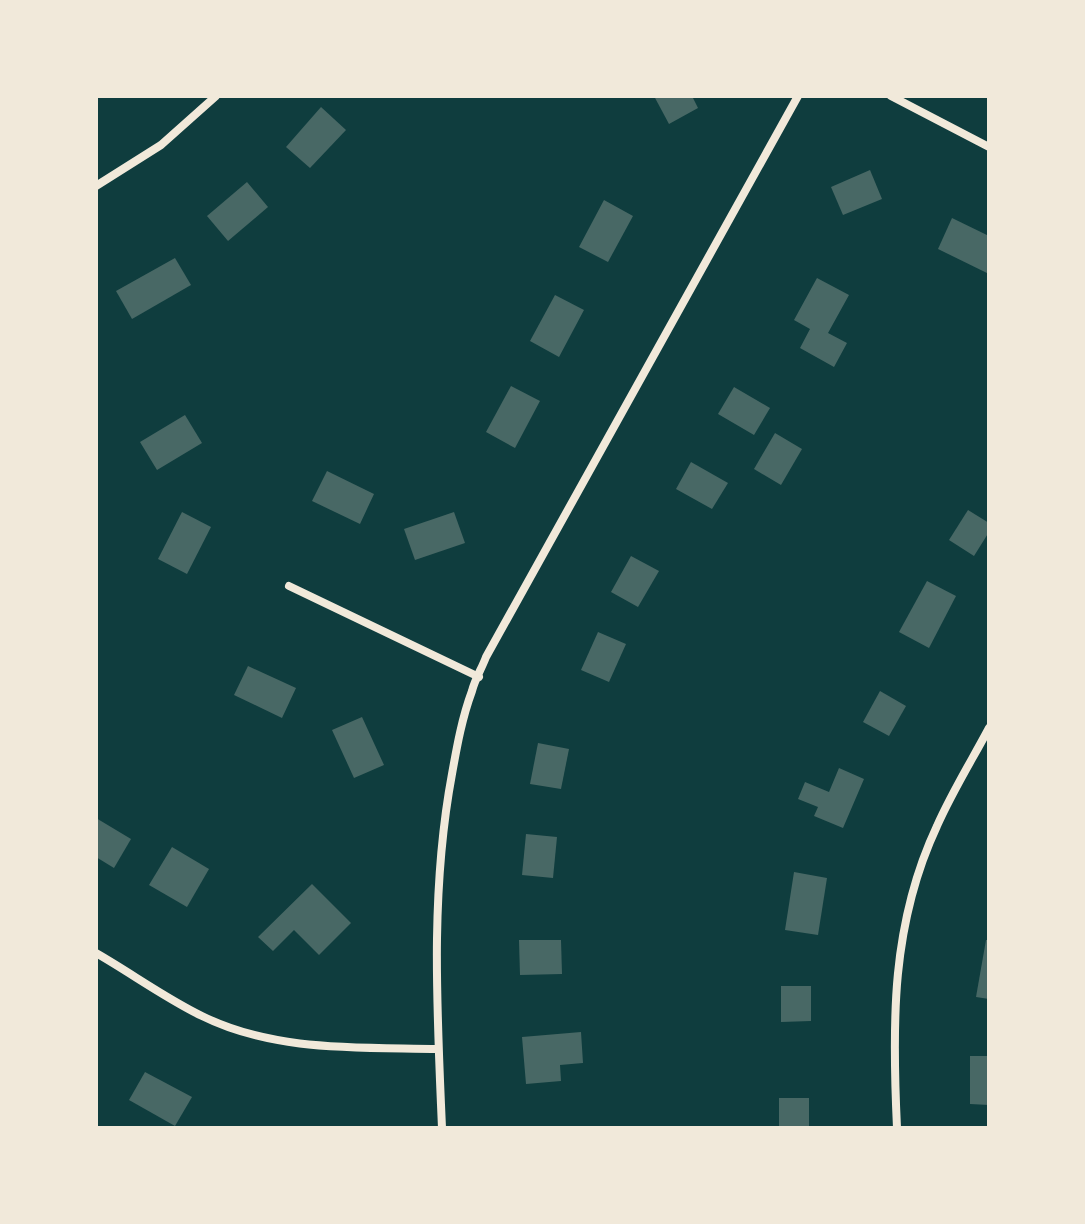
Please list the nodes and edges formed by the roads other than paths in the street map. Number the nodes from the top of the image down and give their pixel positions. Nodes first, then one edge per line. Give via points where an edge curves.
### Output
1 (216, 96) edge
2 (798, 96) edge
3 (891, 96) edge
4 (989, 147) edge
5 (96, 186) edge
6 (289, 586) dead end
7 (479, 677) junction
8 (989, 728) edge
9 (96, 953) edge
10 (438, 1049) junction
11 (442, 1128) edge
12 (897, 1128) edge

1 - 5 street via 161,145
2 - 7 street
3 - 4 street
6 - 7 street
7 - 10 street via 457,744 439,857
8 - 12 street via 937,826 907,910 893,1032
9 - 10 street via 203,1017 249,1033 324,1046
10 - 11 street

